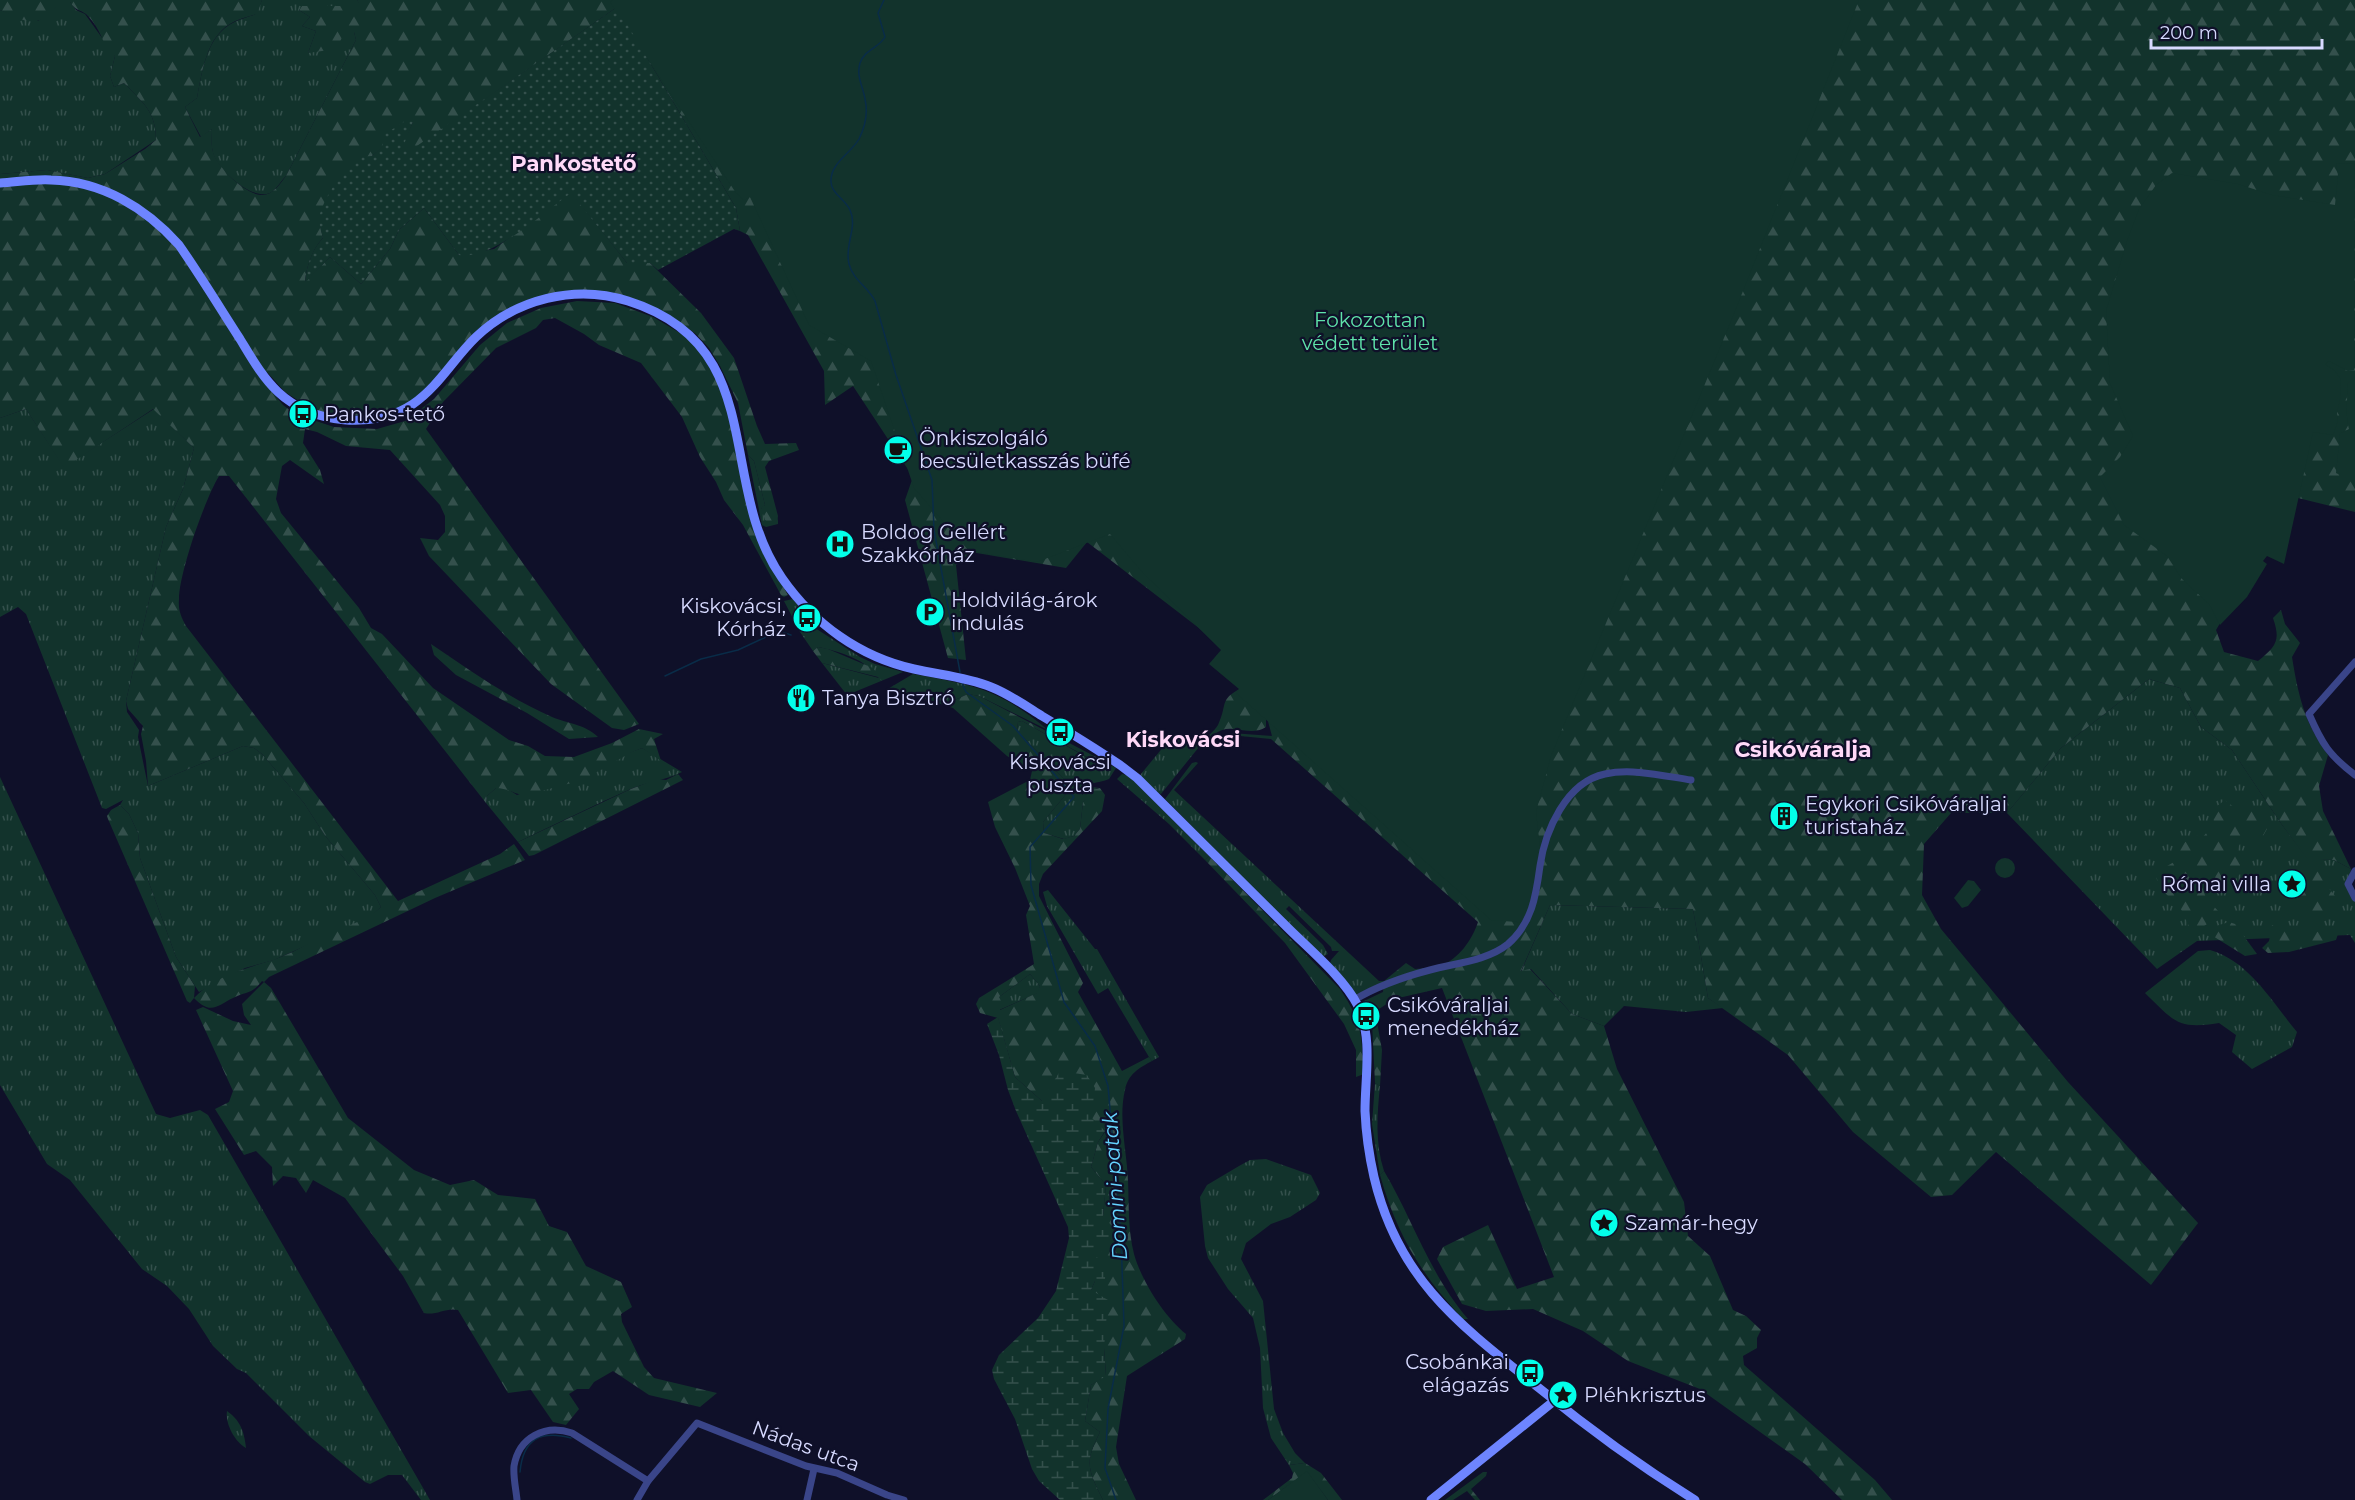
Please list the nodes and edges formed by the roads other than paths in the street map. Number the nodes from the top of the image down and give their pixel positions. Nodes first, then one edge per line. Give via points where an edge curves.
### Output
1 (0, 183) edge
2 (2355, 662) edge
3 (2355, 775) edge
4 (1691, 780) dead end
5 (2355, 871) edge
6 (2355, 898) edge
7 (1354, 1000) junction
8 (1554, 1401) junction
9 (814, 1469) junction
10 (648, 1481) junction
11 (517, 1500) edge
12 (637, 1500) edge
13 (807, 1500) edge
14 (904, 1500) edge
15 (1431, 1500) edge
16 (1695, 1500) edge

1 - 7 main road via 51,180 82,184 113,194 145,213 179,245 277,392 306,411 337,419 374,418 406,408 422,397 489,326 537,301 575,293 604,295 634,302 666,317 695,339 717,372 732,409 760,535 780,575 800,603 836,634 871,655 1003,692 1120,765 1307,947
2 - 3 street via 2309,714 2322,745
4 - 7 street via 1630,772 1606,773 1590,780 1565,802 1553,821 1543,848 1534,905 1512,940 1492,954 1391,981
5 - 6 street via 2348,884
7 - 8 main road via 1365,1032 1366,1123 1371,1162 1384,1212 1395,1236 1424,1284 1459,1324
8 - 15 main road
8 - 16 main road
9 - 10 street, Nádas utca via 697,1423
9 - 13 street
9 - 14 street, Nádas utca via 837,1473
10 - 11 street via 578,1436 562,1429 549,1429 536,1433 520,1450 514,1467
10 - 12 street

